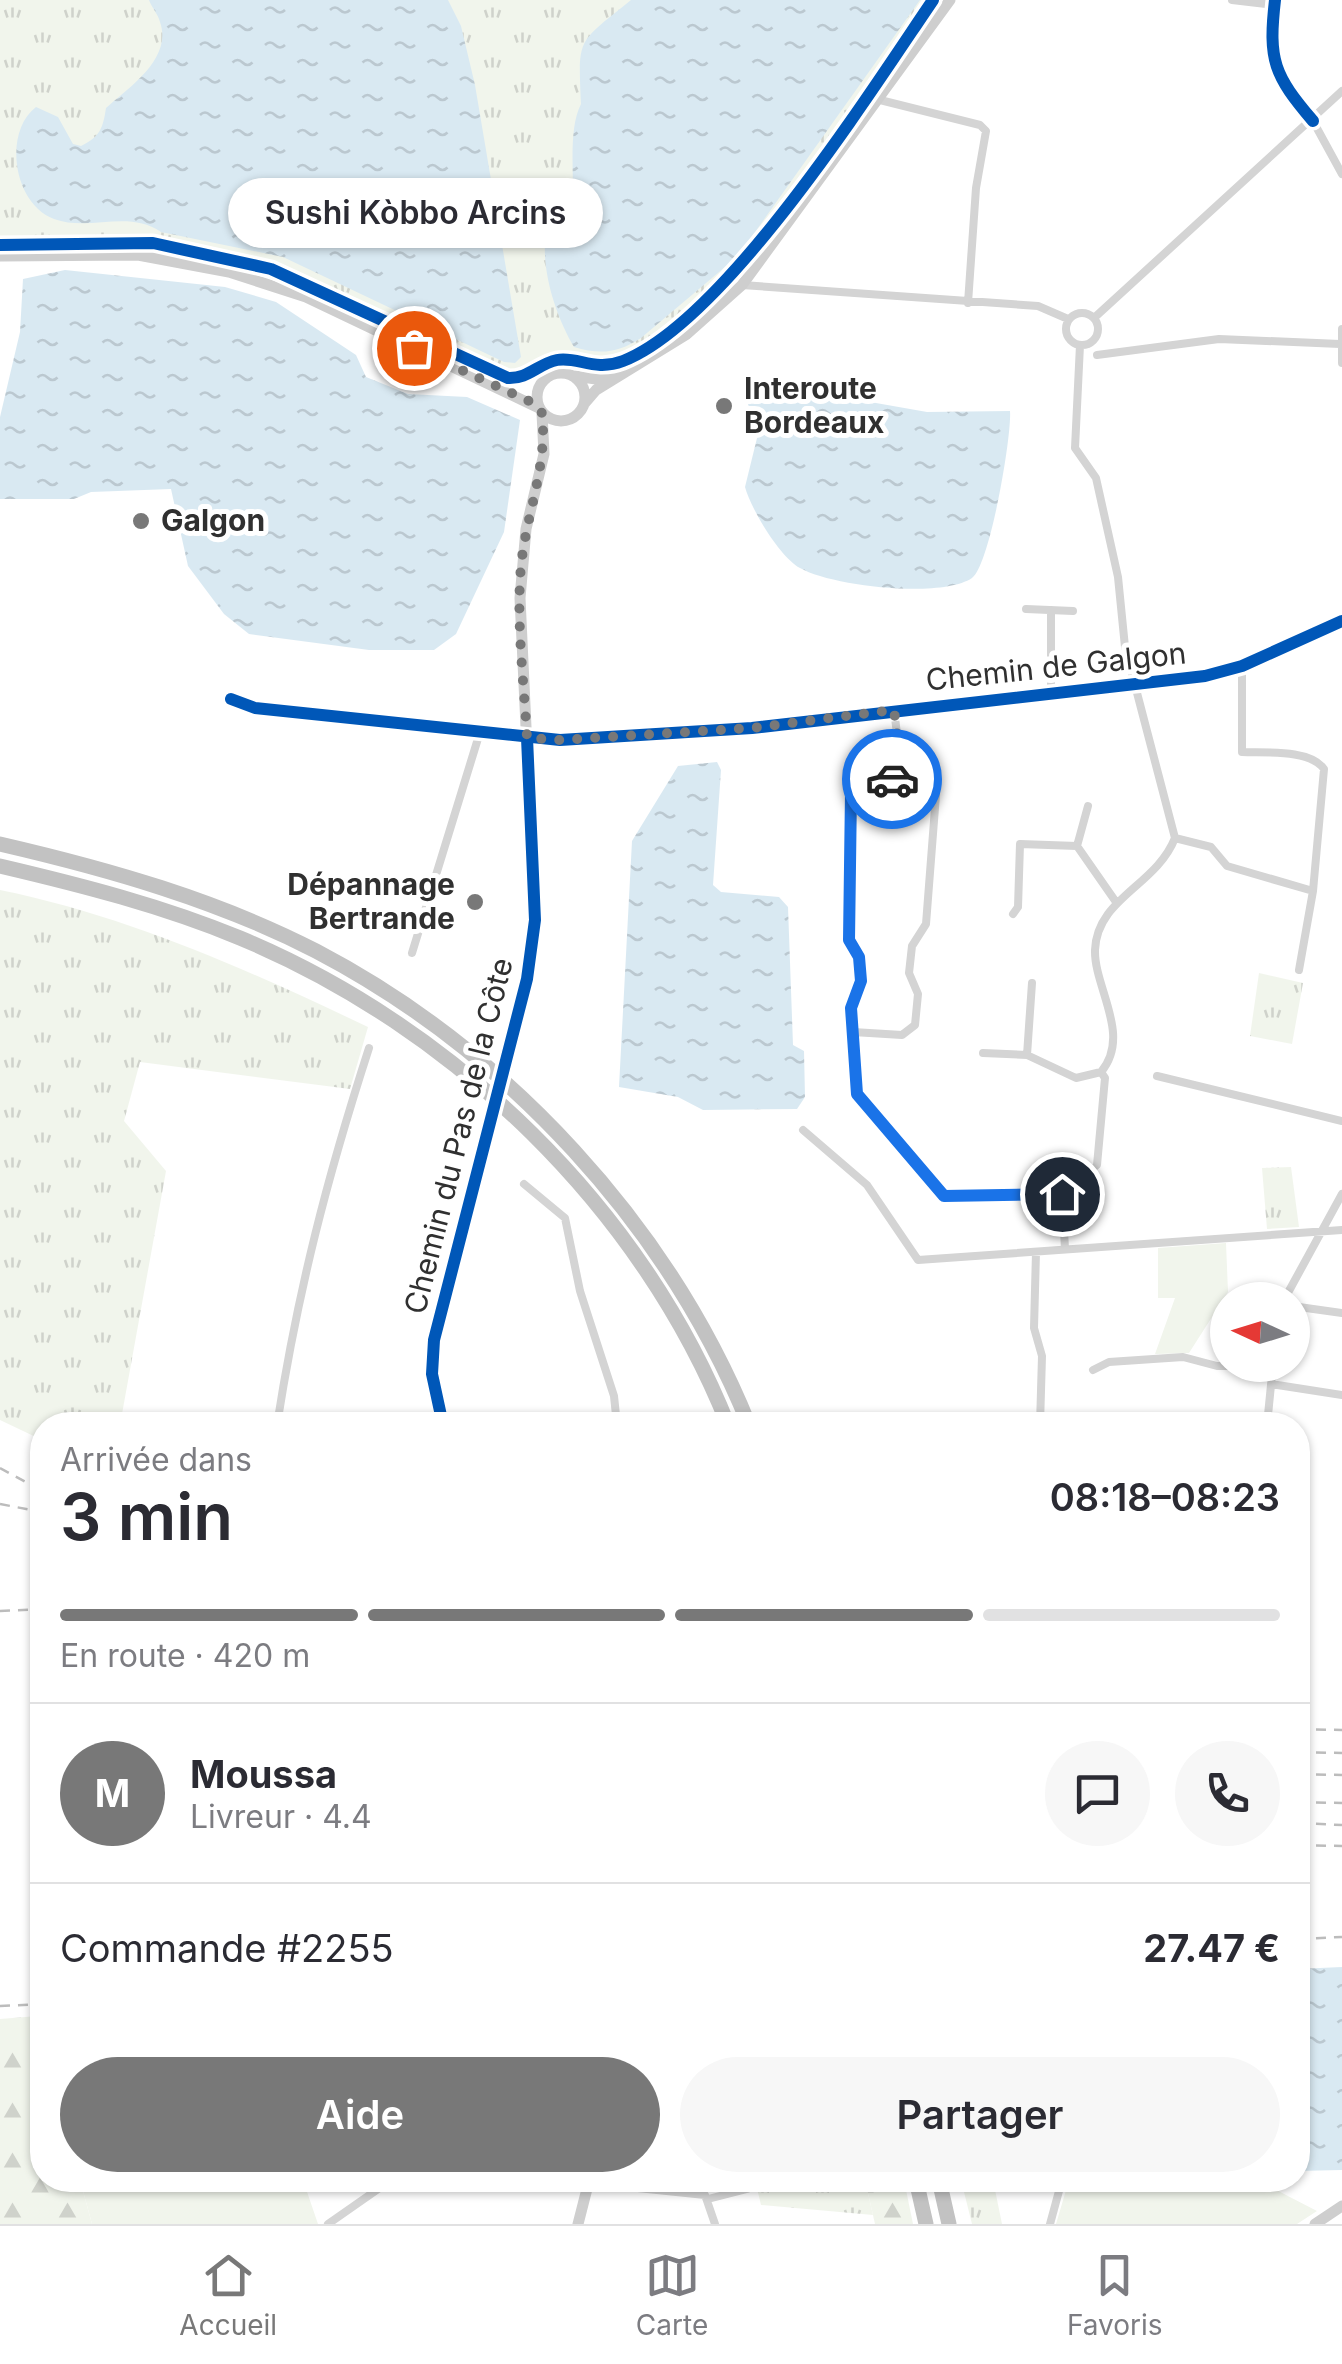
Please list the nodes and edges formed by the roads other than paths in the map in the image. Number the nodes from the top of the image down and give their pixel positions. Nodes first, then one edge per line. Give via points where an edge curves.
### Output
1 (950, 0) edge
2 (1232, 0) edge
3 (1275, 2) edge
4 (1342, 91) edge
5 (880, 100) junction
6 (1313, 121) junction
7 (1342, 174) edge
8 (0, 256) edge
9 (742, 285) junction
10 (968, 303) junction
11 (1094, 318) junction
12 (1068, 320) junction
13 (1342, 329) edge
14 (1340, 344) edge
15 (1080, 345) junction
16 (1097, 356) dead end
17 (1342, 364) edge
18 (643, 365) junction
19 (574, 376) junction
20 (544, 380) junction
21 (503, 388) junction
22 (584, 404) junction
23 (541, 410) junction
24 (566, 420) junction
25 (544, 454) junction
26 (1026, 610) dead end
27 (1050, 610) junction
28 (1073, 611) dead end
29 (1342, 620) edge
30 (1242, 666) junction
31 (1134, 684) junction
32 (1052, 694) junction
33 (231, 699) dead end
34 (894, 710) junction
35 (480, 732) junction
36 (527, 738) junction
37 (902, 773) junction
38 (1088, 806) dead end
39 (1175, 838) junction
40 (0, 844) edge
41 (1077, 846) junction
42 (0, 866) edge
43 (1313, 892) junction
44 (1116, 902) junction
45 (1013, 914) dead end
46 (412, 953) dead end
47 (1298, 970) dead end
48 (1032, 983) dead end
49 (853, 1032) junction
50 (368, 1048) dead end
51 (983, 1053) dead end
52 (1027, 1055) junction
53 (1101, 1072) junction
54 (1157, 1076) dead end
55 (1342, 1121) edge
56 (803, 1130) dead end
57 (524, 1184) dead end
58 (1062, 1194) junction
59 (1342, 1194) edge
60 (1342, 1230) edge
61 (1320, 1231) junction
62 (1065, 1249) junction
63 (1036, 1252) junction
64 (1293, 1282) edge
65 (1310, 1309) edge
66 (1342, 1313) edge
67 (1210, 1364) edge
68 (1093, 1370) dead end
69 (1271, 1384) joint
70 (1342, 1395) edge
71 (279, 1412) edge
72 (440, 1412) edge
73 (616, 1412) edge
74 (721, 1412) edge
75 (742, 1412) edge
76 (1040, 1412) edge
77 (1268, 1412) edge
78 (374, 2192) edge
79 (586, 2192) edge
80 (679, 2192) edge
81 (738, 2192) edge
82 (919, 2192) edge
83 (942, 2192) edge
84 (1059, 2192) edge
85 (708, 2199) junction
86 (1342, 2206) edge
87 (328, 2224) edge
88 (578, 2224) edge
89 (715, 2224) edge
90 (926, 2224) edge
91 (950, 2224) edge
92 (1050, 2224) edge
93 (1315, 2224) edge

1 - 5 main road
2 - 3 street
3 - 6 street via 1276,72
4 - 6 street
5 - 9 main road
5 - 10 street via 986,131
6 - 7 street
6 - 11 street
8 - 21 main road via 138,256 229,272 306,298
9 - 10 street
9 - 18 main road
10 - 12 street via 1038,306
11 - 12 street via 1081,312
11 - 15 street via 1095,338
12 - 15 street via 1067,336
13 - 14 street
14 - 16 street via 1219,340
14 - 17 street
15 - 31 street via 1075,448 1096,478
18 - 19 main road via 596,378
18 - 22 main road via 596,390
19 - 20 main road via 558,372
19 - 22 main road via 584,388
20 - 21 main road
20 - 23 main road via 536,396
21 - 23 main road
22 - 24 main road
23 - 24 main road
23 - 25 main road, Chemin du Pas de la Côte
24 - 25 main road, Chemin du Pas de la Côte
25 - 36 main road, Chemin du Pas de la Côte via 521,568
26 - 27 street
27 - 28 street
27 - 32 street
29 - 30 main road, Chemin de Galgon
30 - 31 main road, Chemin de Galgon
30 - 43 street via 1242,752 1318,761 1324,769
31 - 32 main road, Chemin de Galgon
31 - 39 street
32 - 34 main road, Chemin de Galgon
33 - 35 street, Chemin de Galgon via 255,708
34 - 36 main road, Chemin de Galgon via 752,728
34 - 37 street
35 - 36 street, Chemin de Galgon
35 - 46 street
36 - 72 main road, Chemin du Pas de la Côte, bridge via 535,920 513,1046 434,1340
37 - 49 street via 851,792 849,940 861,981 851,1008
37 - 49 street via 927,782 936,794 926,924 912,946 909,973 918,994 915,1025 902,1035
38 - 41 street
39 - 43 street via 1210,847 1226,866
39 - 44 street via 1144,883
40 - 75 highway via 249,920 316,951 440,1028 529,1104 636,1225 686,1302
41 - 44 street
41 - 45 street via 1020,844
42 - 74 highway via 240,938 308,969 433,1048 562,1165 619,1235 670,1310
43 - 47 street
44 - 53 street via 1095,952 1112,1024
48 - 52 street
49 - 58 street via 857,1094 951,1199
50 - 71 street via 320,1203
51 - 52 street
52 - 53 street via 1076,1078
53 - 58 street via 1098,1165
54 - 55 street
56 - 63 street via 867,1185 918,1260
57 - 73 street via 565,1218
58 - 62 street
59 - 61 street
60 - 61 street
61 - 62 street
61 - 64 street
62 - 63 street
63 - 76 street
65 - 66 street
67 - 68 street via 1183,1358 1109,1362
69 - 70 street
69 - 77 street
78 - 87 street
79 - 88 main road
80 - 85 street
81 - 85 street
82 - 90 highway
83 - 91 highway
84 - 92 street
85 - 89 street
86 - 93 main road

